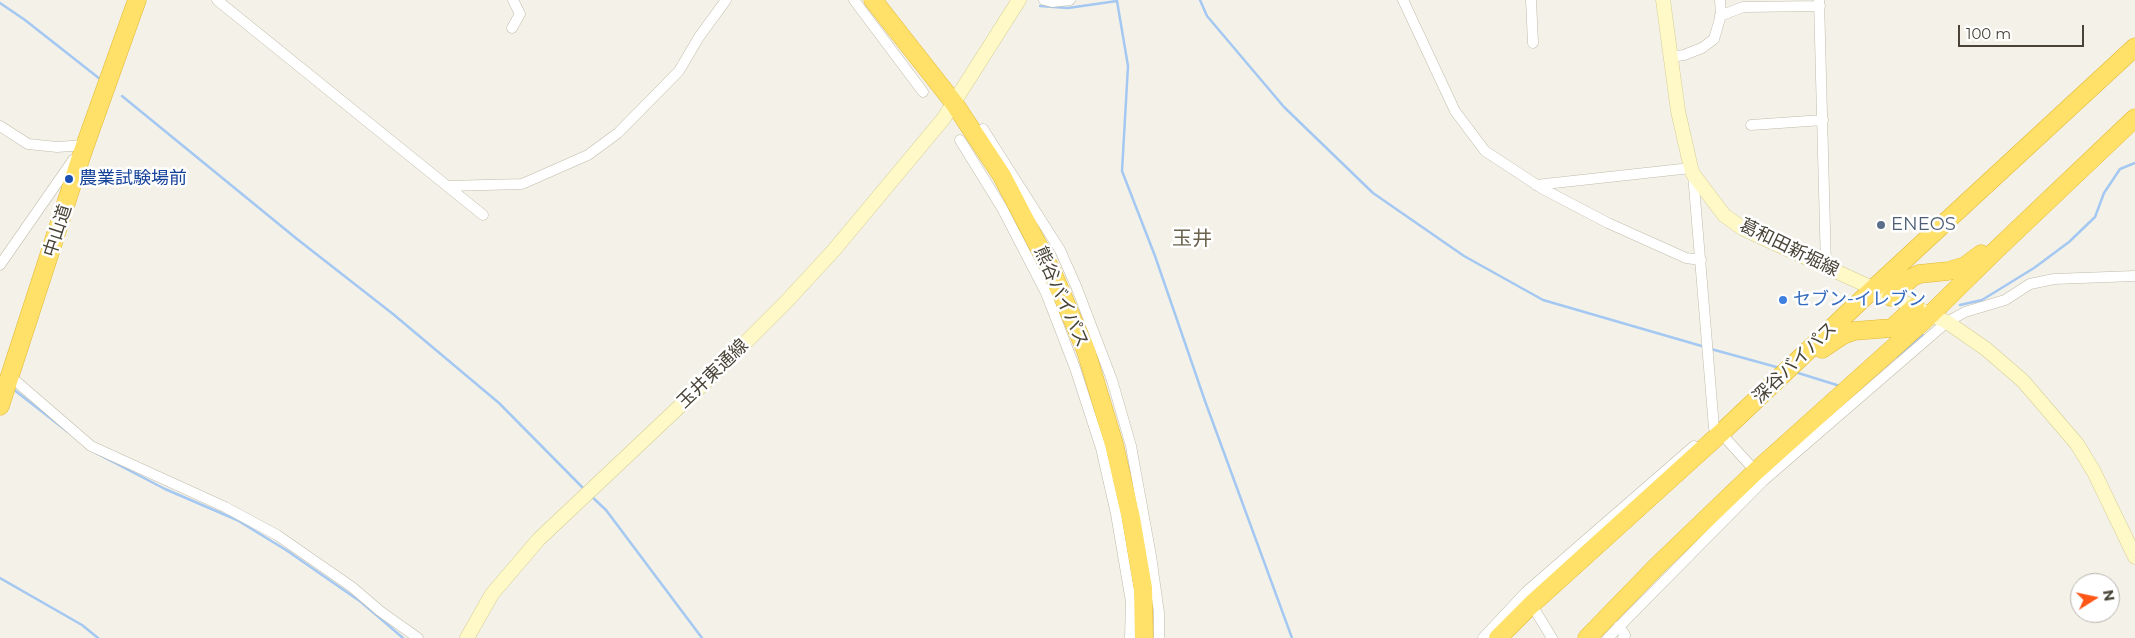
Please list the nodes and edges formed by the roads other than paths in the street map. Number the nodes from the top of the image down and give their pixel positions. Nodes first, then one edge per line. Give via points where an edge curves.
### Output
1 (137, 0) edge
2 (217, 0) edge
3 (513, 0) edge
4 (726, 0) edge
5 (854, 0) edge
6 (873, 0) edge
7 (1019, 0) edge
8 (1044, 0) edge
9 (1070, 0) edge
10 (1403, 0) edge
11 (1531, 0) edge
12 (1663, 0) edge
13 (1720, 0) edge
14 (1820, 3) edge
15 (1720, 16) junction
16 (512, 28) dead end
17 (1534, 43) dead end
18 (2135, 47) edge
19 (1670, 57) junction
20 (922, 92) dead end
21 (954, 104) junction
22 (2135, 118) edge
23 (1822, 120) junction
24 (1751, 125) dead end
25 (0, 126) edge
26 (983, 129) dead end
27 (960, 140) dead end
28 (84, 150) junction
29 (1692, 171) junction
30 (1536, 185) junction
31 (448, 186) junction
32 (483, 215) dead end
33 (1996, 250) junction
34 (1700, 260) junction
35 (0, 265) edge
36 (1826, 267) junction
37 (2135, 276) edge
38 (1060, 287) junction
39 (1873, 289) junction
40 (1891, 296) junction
41 (1923, 311) junction
42 (1947, 322) junction
43 (1790, 368) junction
44 (6, 388) edge
45 (1718, 430) junction
46 (1115, 447) junction
47 (1759, 476) junction
48 (2135, 557) edge
49 (1529, 598) junction
50 (1619, 626) junction
51 (418, 638) edge
52 (467, 638) edge
53 (1130, 638) edge
54 (1144, 638) edge
55 (1159, 638) edge
56 (1483, 638) edge
57 (1498, 638) edge
58 (1552, 638) edge
59 (1587, 638) edge
60 (1608, 638) edge
61 (1624, 638) edge

1 - 28 highway, 中山道
2 - 31 street
3 - 16 street via 520,14
4 - 31 street via 679,71 618,132 588,155 522,184
5 - 20 street
6 - 21 highway, 熊谷バイパス
7 - 21 street, 玉井東通線
8 - 9 street
10 - 30 street via 1455,111 1485,151
11 - 17 street
12 - 19 street, 葛和田新堀線
13 - 15 street
14 - 15 street via 1743,7
14 - 23 street
15 - 19 street via 1714,38 1702,48
18 - 39 highway, 深谷バイパス
19 - 29 street, 葛和田新堀線 via 1678,112
21 - 38 highway, 熊谷バイパス via 1002,176
21 - 52 street, 玉井東通線 via 834,250 786,302 539,539 492,594
22 - 33 highway
23 - 24 street
23 - 36 street
25 - 28 street via 28,144
26 - 38 street via 1060,250
27 - 38 street via 1002,208
28 - 35 street via 73,160
28 - 44 highway, 中山道
29 - 30 street
29 - 34 street
29 - 36 street, 葛和田新堀線 via 1724,215 1742,228
30 - 34 street via 1640,238 1686,258
31 - 32 street
33 - 40 highway via 1986,250 1964,266 1948,271 1919,274
33 - 41 highway
34 - 45 street
36 - 39 street, 葛和田新堀線
37 - 42 street via 2054,279 2030,284 2005,300 1965,312
38 - 46 highway, 熊谷バイパス via 1086,351
39 - 40 street, 葛和田新堀線
39 - 43 highway, 深谷バイパス
40 - 41 street, 葛和田新堀線
41 - 42 street, 葛和田新堀線
41 - 43 highway via 1892,328 1854,331
41 - 47 highway
42 - 47 street
42 - 48 street, 葛和田新堀線 via 1986,349 2020,379 2077,444
43 - 45 highway, 深谷バイパス
44 - 51 street via 91,446 225,507 276,535 352,587
45 - 47 street
45 - 49 highway, 深谷バイパス
46 - 53 street via 1116,514 1131,602
46 - 54 highway, 熊谷バイパス via 1143,588
46 - 55 street via 1152,564
47 - 50 street
47 - 59 highway via 1657,566
49 - 56 street
49 - 57 highway, 深谷バイパス
49 - 58 street
50 - 60 street
50 - 61 street

